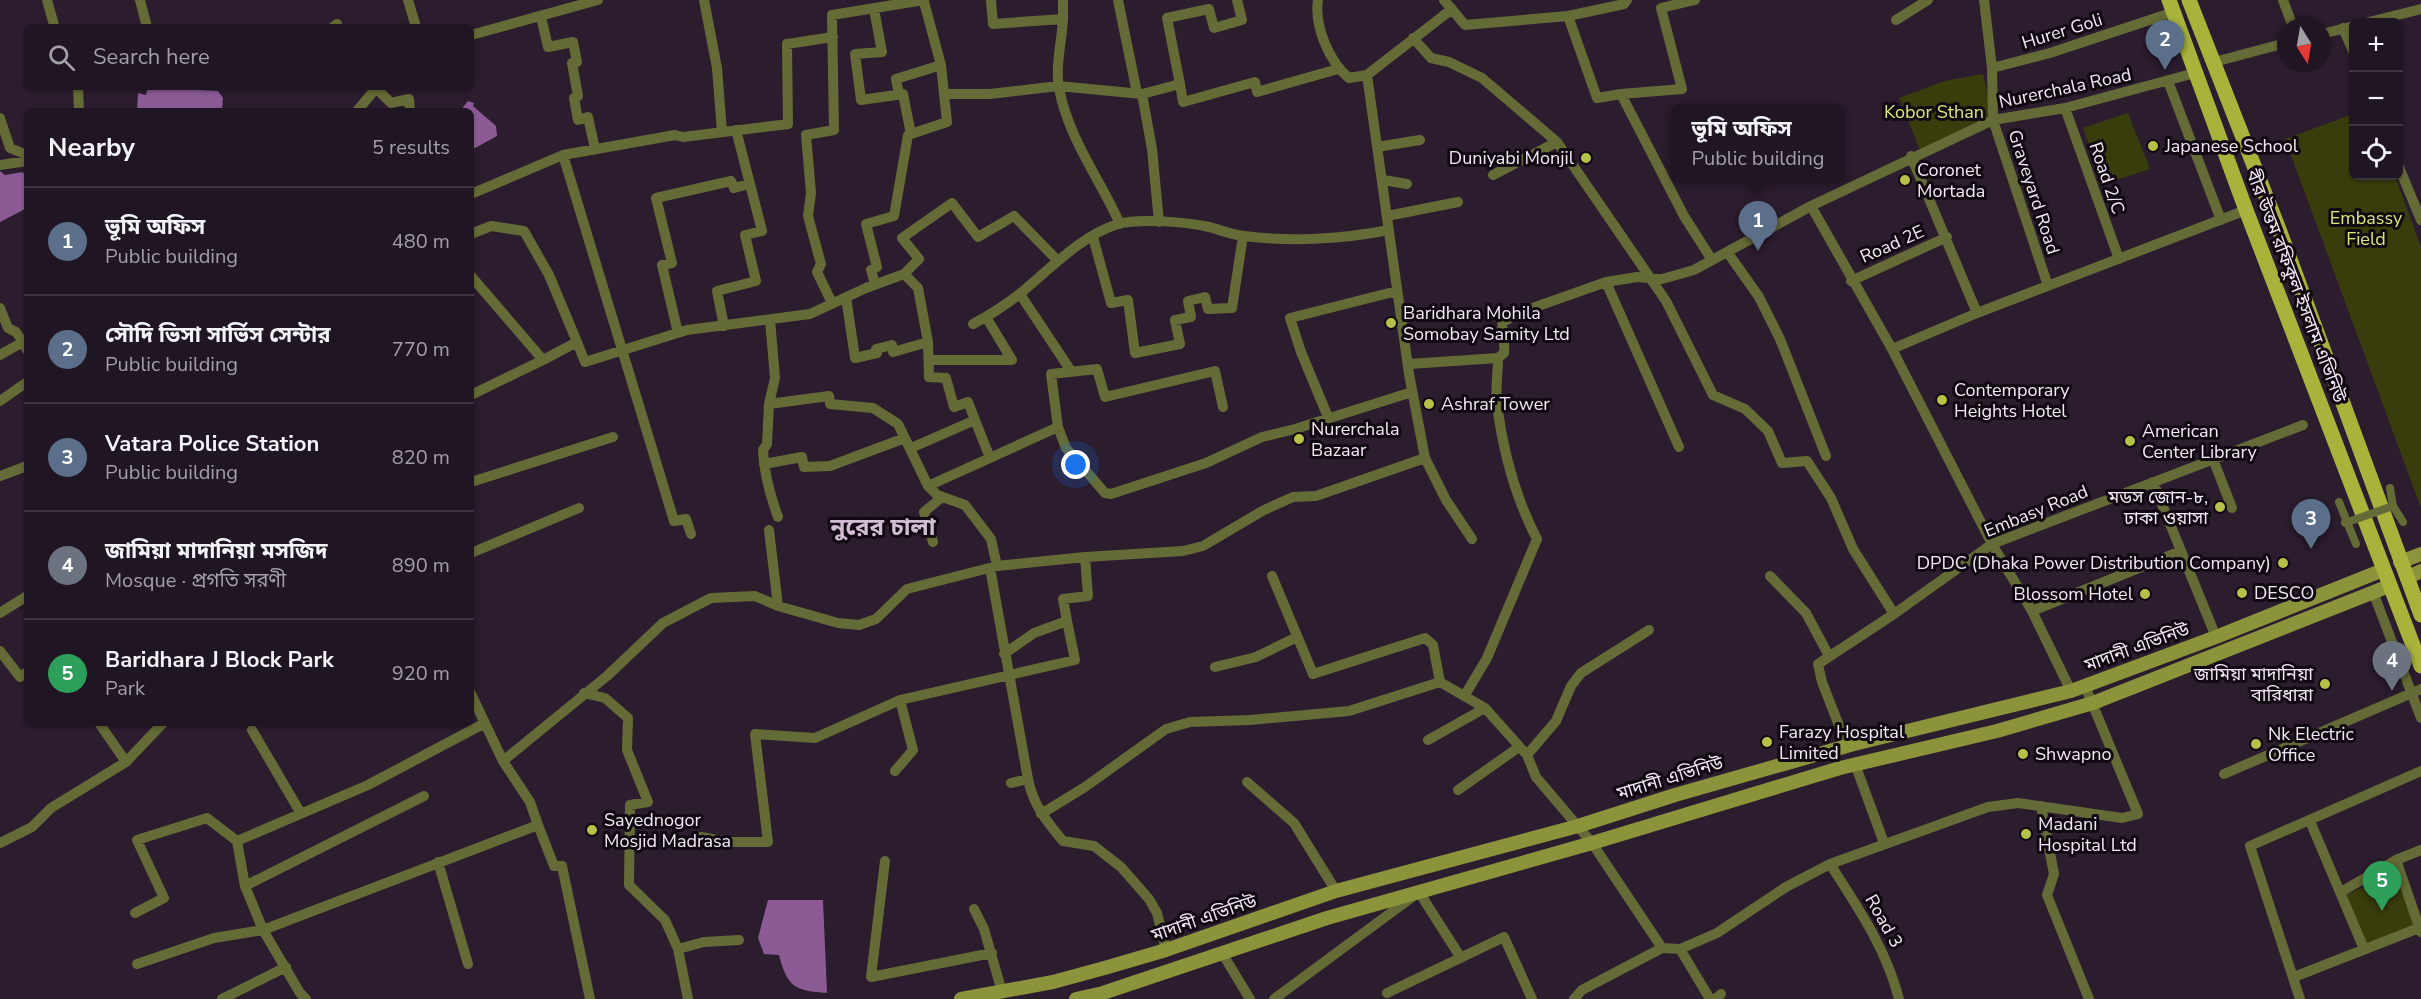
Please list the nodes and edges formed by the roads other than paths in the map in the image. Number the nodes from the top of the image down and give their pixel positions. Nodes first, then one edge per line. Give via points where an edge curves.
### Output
1 (47, 0) edge
2 (140, 0) edge
3 (408, 0) edge
4 (561, 0) edge
5 (598, 0) edge
6 (704, 0) edge
7 (991, 0) edge
8 (1063, 0) edge
9 (1118, 0) edge
10 (1237, 0) edge
11 (1318, 0) edge
12 (1444, 0) edge
13 (1627, 0) edge
14 (1695, 0) edge
15 (1928, 0) edge
16 (1983, 0) edge
17 (2189, 0) edge
18 (2283, 0) edge
19 (924, 1) edge
20 (2171, 6) edge
21 (874, 9) junction
22 (1452, 9) junction
23 (2421, 9) edge
24 (562, 12) junction
25 (1568, 16) junction
26 (541, 17) junction
27 (2290, 18) edge
28 (2385, 18) edge
29 (1063, 19) junction
30 (1896, 20) dead end
31 (54, 24) edge
32 (146, 24) edge
33 (415, 24) edge
34 (2348, 27) edge
35 (2331, 32) edge
36 (474, 34) edge
37 (833, 37) junction
38 (1413, 38) junction
39 (2277, 46) edge
40 (2214, 63) junction
41 (941, 65) junction
42 (1992, 68) junction
43 (1338, 69) junction
44 (2195, 74) junction
45 (1366, 75) junction
46 (2168, 81) junction
47 (1180, 84) junction
48 (1058, 86) junction
49 (78, 90) edge
50 (375, 90) edge
51 (379, 90) edge
52 (899, 94) junction
53 (944, 94) junction
54 (1140, 94) junction
55 (1621, 94) junction
56 (79, 108) edge
57 (360, 108) edge
58 (410, 108) edge
59 (2065, 108) junction
60 (0, 118) edge
61 (1993, 120) junction
62 (736, 130) junction
63 (722, 132) junction
64 (910, 134) junction
65 (1420, 140) dead end
66 (1557, 142) junction
67 (1377, 147) junction
68 (595, 149) junction
69 (24, 154) edge
70 (563, 155) junction
71 (1911, 156) junction
72 (24, 161) edge
73 (0, 165) edge
74 (1493, 176) dead end
75 (2403, 177) edge
76 (1383, 180) junction
77 (750, 184) junction
78 (1407, 184) dead end
79 (474, 193) edge
80 (1458, 202) dead end
81 (1811, 206) junction
82 (2246, 210) junction
83 (1387, 216) junction
84 (2420, 217) edge
85 (2221, 220) junction
86 (1159, 222) junction
87 (1119, 224) junction
88 (1389, 230) junction
89 (474, 233) edge
90 (1243, 236) junction
91 (1093, 237) junction
92 (1947, 237) junction
93 (1728, 253) junction
94 (2118, 259) junction
95 (1712, 260) junction
96 (1058, 261) junction
97 (904, 274) junction
98 (2296, 278) junction
99 (474, 280) edge
100 (1653, 280) junction
101 (1851, 281) junction
102 (1606, 282) junction
103 (875, 285) junction
104 (2048, 286) junction
105 (2277, 286) junction
106 (1397, 291) junction
107 (1020, 294) junction
108 (846, 297) junction
109 (831, 303) junction
110 (0, 308) edge
111 (1977, 313) junction
112 (986, 317) junction
113 (770, 320) junction
114 (973, 324) dead end
115 (724, 326) junction
116 (678, 333) junction
117 (23, 339) edge
118 (577, 342) junction
119 (928, 342) junction
120 (1892, 349) junction
121 (622, 350) junction
122 (0, 355) edge
123 (1498, 358) junction
124 (543, 360) junction
125 (929, 360) junction
126 (1409, 364) junction
127 (1071, 371) junction
128 (24, 384) edge
129 (1412, 392) junction
130 (474, 394) edge
131 (0, 401) edge
132 (769, 404) junction
133 (1223, 407) dead end
134 (1328, 417) junction
135 (975, 420) junction
136 (2303, 425) dead end
137 (1058, 427) junction
138 (614, 437) dead end
139 (908, 443) junction
140 (1679, 447) dead end
141 (1826, 456) dead end
142 (990, 458) junction
143 (1425, 458) junction
144 (2212, 459) junction
145 (764, 464) junction
146 (24, 467) edge
147 (0, 476) edge
148 (474, 481) edge
149 (2153, 482) junction
150 (928, 486) junction
151 (2390, 488) dead end
152 (942, 497) junction
153 (2339, 502) dead end
154 (2393, 506) junction
155 (579, 508) dead end
156 (2232, 508) dead end
157 (778, 517) dead end
158 (2403, 522) dead end
159 (2345, 523) junction
160 (769, 530) dead end
161 (691, 534) dead end
162 (1472, 539) dead end
163 (933, 542) dead end
164 (1992, 544) junction
165 (2356, 544) dead end
166 (2181, 551) junction
167 (474, 552) edge
168 (2421, 554) edge
169 (1085, 557) junction
170 (2400, 562) junction
171 (993, 567) junction
172 (2382, 570) junction
173 (2414, 575) edge
174 (1272, 576) dead end
175 (1770, 576) dead end
176 (2389, 586) junction
177 (2373, 592) junction
178 (24, 598) edge
179 (2302, 603) junction
180 (778, 606) junction
181 (2032, 611) junction
182 (0, 613) edge
183 (1894, 614) junction
184 (2421, 615) edge
185 (2308, 618) junction
186 (1067, 621) junction
187 (1649, 630) dead end
188 (1297, 637) junction
189 (2216, 637) junction
190 (0, 651) edge
191 (1004, 654) junction
192 (1829, 656) junction
193 (2421, 666) edge
194 (1215, 667) dead end
195 (24, 674) edge
196 (1007, 675) junction
197 (1440, 682) junction
198 (2085, 686) junction
199 (2071, 691) junction
200 (2416, 691) edge
201 (584, 693) junction
202 (1465, 695) junction
203 (474, 700) edge
204 (900, 700) junction
205 (2093, 703) junction
206 (1485, 708) junction
207 (2421, 718) edge
208 (485, 723) junction
209 (101, 726) edge
210 (160, 726) edge
211 (252, 730) dead end
212 (1428, 740) dead end
213 (1847, 746) junction
214 (1523, 751) junction
215 (503, 761) junction
216 (126, 762) junction
217 (1855, 764) junction
218 (895, 771) dead end
219 (2421, 771) edge
220 (2224, 774) dead end
221 (1028, 779) junction
222 (1247, 782) dead end
223 (1011, 783) dead end
224 (1458, 790) dead end
225 (424, 796) dead end
226 (2041, 806) junction
227 (300, 812) junction
228 (1041, 814) junction
229 (2310, 821) junction
230 (538, 825) junction
231 (1578, 826) junction
232 (701, 837) dead end
233 (237, 841) junction
234 (0, 843) edge
235 (1592, 843) junction
236 (1884, 843) junction
237 (2421, 850) edge
238 (2396, 860) junction
239 (885, 861) dead end
240 (438, 862) junction
241 (1830, 864) junction
242 (245, 886) junction
243 (1336, 891) junction
244 (1419, 892) junction
245 (2341, 892) junction
246 (974, 909) dead end
247 (135, 913) dead end
248 (263, 930) junction
249 (2420, 930) edge
250 (739, 940) dead end
251 (1662, 948) junction
252 (678, 949) junction
253 (1680, 949) junction
254 (2364, 949) junction
255 (1166, 950) junction
256 (992, 953) junction
257 (1221, 953) junction
258 (1461, 958) junction
259 (137, 963) dead end
260 (468, 964) dead end
261 (286, 967) junction
262 (2294, 977) junction
263 (1002, 992) junction
264 (1387, 993) dead end
265 (222, 999) edge
266 (306, 999) edge
267 (590, 999) edge
268 (688, 999) edge
269 (962, 999) edge
270 (1076, 999) edge
271 (1250, 999) edge
272 (1274, 999) edge
273 (1532, 999) edge
274 (1574, 999) edge
275 (1710, 999) edge
276 (1899, 999) edge
277 (2089, 999) edge
278 (2300, 999) edge

1 - 31 street
2 - 32 street
3 - 33 street
4 - 24 street
5 - 24 street
6 - 63 street via 717,68
7 - 29 street via 993,24
8 - 29 street
9 - 54 street
10 - 47 street via 1242,20 1214,28 1209,9 1167,18
11 - 43 street via 1316,13
12 - 22 street
13 - 25 street via 1624,4
14 - 55 street via 1661,8 1682,89
15 - 30 street
16 - 42 street, Graveyard Road
17 - 40 main road, বীর উত্তম রফিকুল ইসলাম এভিনিউ
18 - 27 street
19 - 21 street
19 - 41 street
20 - 42 street, Hurer Goli via 2050,53
20 - 44 main road, বীর উত্তম রফিকুল ইসলাম এভিনিউ
21 - 37 street via 832,15
21 - 52 street via 882,52 855,54 861,100
22 - 25 street via 1465,25
22 - 38 street
23 - 28 street
24 - 26 street
25 - 55 street via 1597,98
26 - 36 street
26 - 68 street via 548,47 573,42 578,120 588,117
29 - 48 street
34 - 35 street
37 - 62 street via 787,44 788,124
37 - 109 street via 834,130 806,135 811,194 808,216 822,264 817,272
38 - 45 street
38 - 66 street via 1431,58 1482,78
39 - 40 street
40 - 98 main road, বীর উত্তম রফিকুল ইসলাম এভিনিউ
41 - 52 street via 896,79
41 - 53 street
42 - 61 street, Graveyard Road
43 - 45 street via 1349,78
43 - 47 street via 1257,92 1255,82 1183,102
44 - 46 street, Nurerchala Road
44 - 82 main road, বীর উত্তম রফিকুল ইসলাম এভিনিউ
45 - 67 street
46 - 59 street, Nurerchala Road
46 - 85 street
47 - 54 street
48 - 53 street via 990,94
48 - 54 street
48 - 87 street via 1078,146 1104,187
49 - 56 street
50 - 57 street
51 - 58 street via 391,103 409,99
52 - 64 street via 903,94
53 - 64 street via 947,122
54 - 86 street via 1152,149
55 - 95 street via 1684,216
59 - 61 street, Nurerchala Road
59 - 94 street, Road 2/C
60 - 69 street via 10,148
61 - 71 street, Nurerchala Road
61 - 104 street, Graveyard Road
62 - 63 street
62 - 77 street
63 - 68 street via 675,135
64 - 103 street via 894,216 866,224 877,267 871,270
65 - 67 street
66 - 74 street
66 - 100 street
67 - 76 street
68 - 70 street
70 - 79 street
70 - 121 street
71 - 81 street, Nurerchala Road
71 - 92 street
72 - 73 street
75 - 84 street
76 - 78 street
76 - 83 street
77 - 115 street via 762,231 745,235 756,281 717,291
77 - 116 street via 734,188 731,181 656,198 672,262 662,265
80 - 83 street
81 - 93 street, Nurerchala Road
81 - 101 street
82 - 85 street
82 - 105 main road, বীর উত্তম রফিকুল ইসলাম এভিনিউ
83 - 88 street
85 - 94 street
86 - 87 street
86 - 90 street via 1207,226
87 - 91 street
88 - 90 street via 1322,238
88 - 106 street
89 - 118 street via 491,226 524,231 549,275
90 - 91 street via 1232,308 1208,309 1205,297 1188,301 1191,317 1175,320 1179,344 1135,353 1128,300 1111,303
91 - 96 street
92 - 101 street, Road 2E
92 - 111 street
93 - 95 street, Nurerchala Road
93 - 141 street via 1759,297 1780,339
94 - 104 street
95 - 100 street, Nurerchala Road via 1684,273
96 - 97 street via 1014,216 978,237 952,203 902,238 919,259
96 - 107 street
97 - 103 street
97 - 119 street via 918,288
98 - 105 main road
98 - 170 main road, বীর উত্তম রফিকুল ইসলাম এভিনিউ
99 - 124 street
100 - 102 street, Nurerchala Road via 1637,277
100 - 183 street via 1713,395 1745,409 1768,431 1782,463 1807,461 1831,498 1853,549
101 - 120 street
102 - 123 street, Nurerchala Road via 1508,318 1502,327 1504,353
102 - 140 street
103 - 108 street
104 - 111 street
105 - 172 main road, বীর উত্তম রফিকুল ইসলাম এভিনিউ
106 - 126 street
106 - 134 street via 1290,318
107 - 112 street
107 - 127 street
108 - 109 street
108 - 119 street via 855,358 892,345 893,352
109 - 113 street via 810,314
110 - 117 street via 8,328
111 - 120 street
112 - 114 street
112 - 125 street via 1012,360
113 - 115 street
113 - 132 street via 775,378
115 - 116 street
116 - 121 street
117 - 122 street
118 - 121 street via 585,362
118 - 124 street
119 - 125 street
120 - 164 street
121 - 161 street via 674,521 686,519
123 - 126 street
123 - 202 street via 1497,404 1505,443 1523,513 1537,539 1487,658
124 - 130 street
125 - 135 street via 929,377 946,378 954,407 968,402
126 - 129 street
127 - 133 street via 1097,369 1105,397 1215,371
127 - 137 street via 1051,374
128 - 131 street
129 - 134 street
129 - 143 street
132 - 139 street via 829,396 830,404 873,408 898,424
132 - 145 street
134 - 137 street via 1262,437 1206,463 1111,494 1105,493 1066,448
135 - 139 street
135 - 142 street
136 - 144 street, Embasy Road
137 - 142 street
138 - 148 street
139 - 145 street via 830,466 804,466 802,457
139 - 150 street
142 - 150 street
143 - 162 street
143 - 169 street via 1316,496 1293,497 1203,546 1143,555
144 - 149 street, Embasy Road
144 - 156 street
145 - 157 street
146 - 147 street
149 - 164 street, Embasy Road
149 - 166 street
150 - 152 street
151 - 154 street
152 - 163 street via 924,512
152 - 171 street via 965,505 991,539
153 - 159 street
154 - 158 street
154 - 159 street, bridge
155 - 167 street
159 - 165 street
160 - 180 street
164 - 181 street
164 - 183 street, Embasy Road
166 - 181 street
166 - 189 street
168 - 170 main road
169 - 171 street
169 - 186 street via 1088,596 1063,599
170 - 173 main road, বীর উত্তম রফিকুল ইসলাম এভিনিউ
171 - 180 street via 907,589 876,619 859,626
171 - 191 street
172 - 176 main road, বীর উত্তম রফিকুল ইসলাম এভিনিউ
172 - 179 main road, মাদানী এভিনিউ
173 - 184 main road, বীর উত্তম রফিকুল ইসলাম এভিনিউ
174 - 188 street
175 - 192 street via 1806,613
176 - 177 main road, মাদানী এভিনিউ
176 - 193 main road, বীর উত্তম রফিকুল ইসলাম এভিনিউ
177 - 185 main road, মাদানী এভিনিউ
177 - 200 street
178 - 182 street
179 - 185 main road
179 - 189 main road, মাদানী এভিনিউ
180 - 201 street via 755,596 711,598 663,623
181 - 199 street
183 - 192 street, Embasy Road
185 - 205 main road, মাদানী এভিনিউ
186 - 191 street via 1034,633
186 - 196 street via 1075,660
187 - 214 street via 1581,674 1570,686 1556,721
188 - 194 street via 1256,657
188 - 197 street via 1313,674 1425,638 1433,645
189 - 198 main road, মাদানী এভিনিউ
190 - 195 street via 20,677
191 - 196 street
192 - 213 street via 1818,664
196 - 204 street
196 - 221 street
197 - 202 street
197 - 228 street via 1349,711 1190,722 1166,729
198 - 199 main road, মাদানী এভিনিউ
198 - 205 street
199 - 213 main road, মাদানী এভিনিউ
200 - 207 street
200 - 220 street
201 - 215 street
201 - 252 street via 606,698 628,718 627,750 648,802 630,805 629,885 665,920
202 - 206 street
203 - 208 street
204 - 218 street via 913,750
204 - 232 street via 815,738 755,734 768,842
205 - 217 main road, মাদানী এভিনিউ via 1997,731
205 - 226 street via 2138,814 2122,818
206 - 212 street
206 - 214 street
208 - 215 street
208 - 227 street via 368,785
209 - 216 street
210 - 216 street
211 - 227 street
213 - 231 main road, মাদানী এভিনিউ
214 - 224 street
214 - 231 street via 1536,777
215 - 230 street via 530,802
216 - 234 street via 51,808 33,827
217 - 235 main road, মাদানী এভিনিউ
217 - 236 street
219 - 229 street
221 - 223 street
221 - 228 street
222 - 243 street via 1294,822
225 - 242 street
226 - 236 street via 2018,803 1988,807
226 - 277 street via 2054,874 2047,895
227 - 233 street
228 - 255 street via 1063,841 1094,846 1121,867 1149,899
229 - 245 street
229 - 262 street via 2250,846
230 - 240 street
230 - 267 street via 554,866 562,866
231 - 235 street
231 - 243 main road, মাদানী এভিনিউ
233 - 242 street
233 - 247 street via 207,818 137,840 164,898
235 - 244 main road, মাদানী এভিনিউ
235 - 251 street
236 - 241 street
237 - 238 street
238 - 245 street
238 - 249 street
239 - 256 street via 871,976
240 - 248 street
240 - 260 street
241 - 253 street via 1786,887 1717,933
241 - 276 street, Road 3 via 1875,934 1892,971
242 - 248 street
243 - 255 main road, মাদানী এভিনিউ
244 - 257 main road, মাদানী এভিনিউ
244 - 258 street
244 - 272 street
245 - 254 street
246 - 256 street
248 - 259 street via 214,938
248 - 261 street
249 - 254 street
250 - 252 street via 704,942
251 - 253 street
251 - 274 street via 1582,990
252 - 268 street
253 - 275 street
254 - 262 street
255 - 263 main road, মাদানী এভিনিউ
256 - 263 street
257 - 270 main road, মাদানী এভিনিউ
257 - 271 street
258 - 264 street
258 - 273 street via 1504,937
261 - 265 street
261 - 266 street
262 - 278 street
263 - 269 main road, মাদানী এভিনিউ

